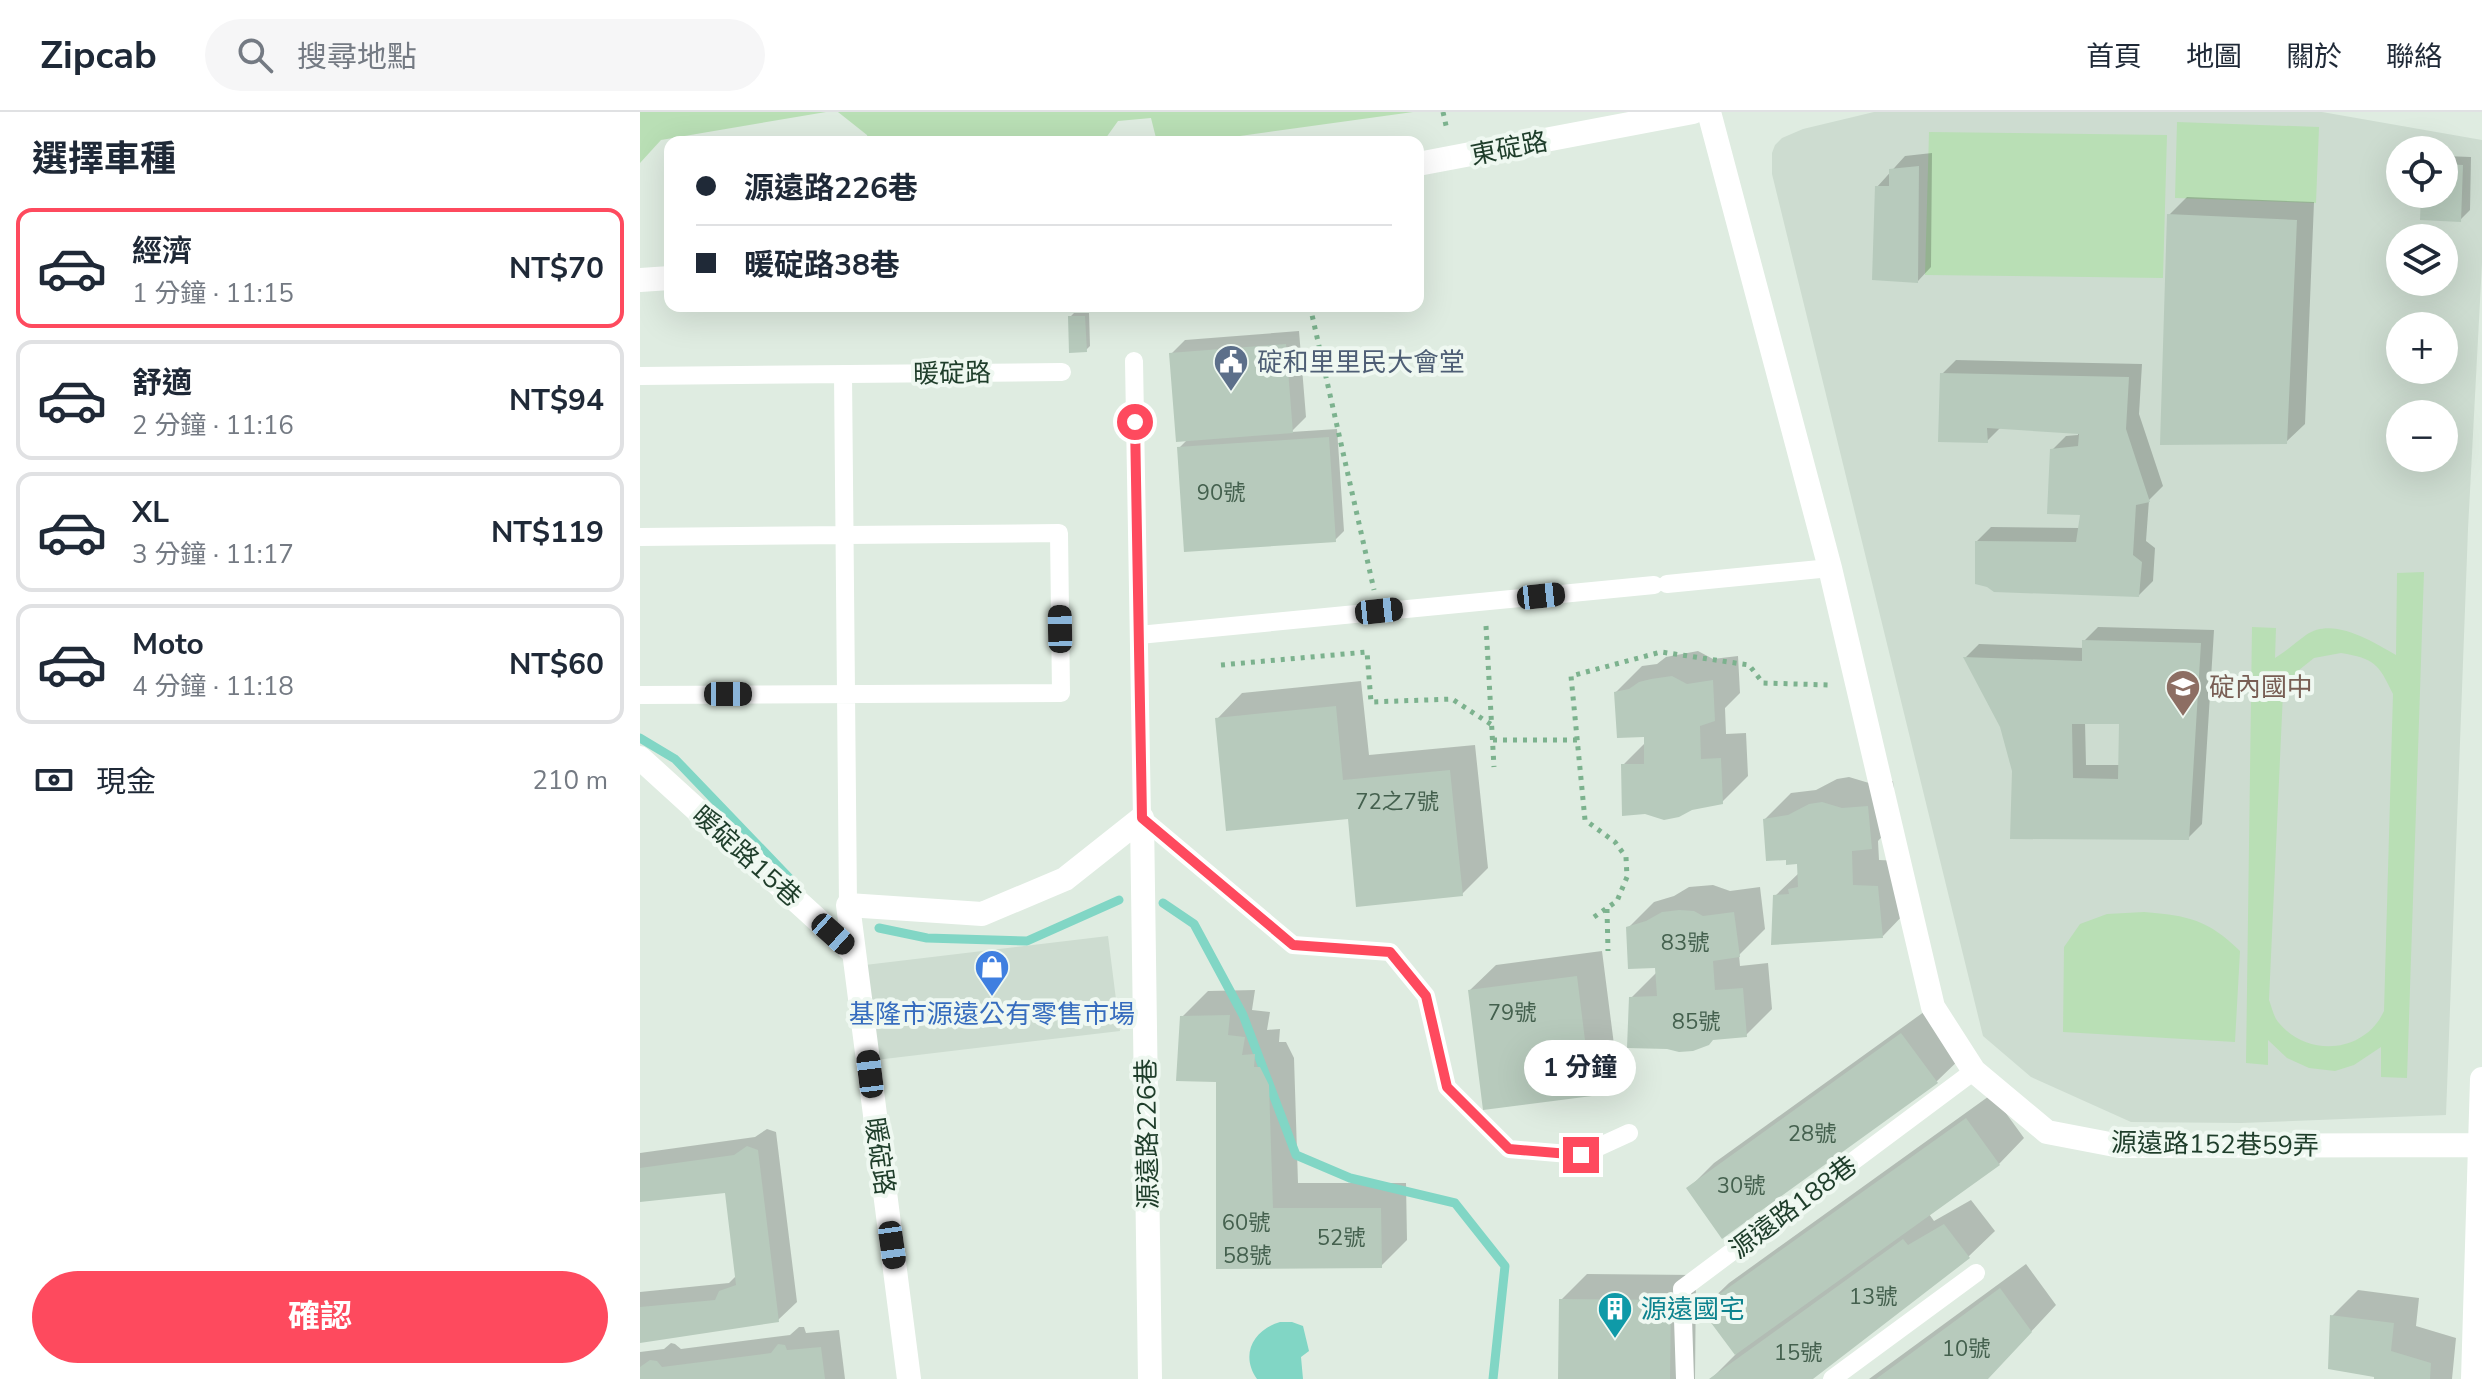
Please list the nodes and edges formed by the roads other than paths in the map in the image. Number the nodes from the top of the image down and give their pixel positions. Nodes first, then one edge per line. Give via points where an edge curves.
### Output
1 (1693, 112) edge
2 (1709, 112) edge
3 (1424, 163) edge
4 (664, 278) edge
5 (640, 280) edge
6 (1134, 361) dead end
7 (1062, 372) dead end
8 (843, 374) junction
9 (640, 376) edge
10 (845, 535) junction
11 (640, 537) edge
12 (1830, 568) junction
13 (1139, 635) junction
14 (846, 694) junction
15 (640, 695) edge
16 (640, 758) edge
17 (1142, 818) junction
18 (848, 905) junction
19 (854, 953) junction
20 (1974, 1071) junction
21 (2482, 1079) edge
22 (1629, 1133) dead end
23 (2480, 1145) junction
24 (1976, 1273) dead end
25 (909, 1379) edge
26 (1150, 1379) edge
27 (1685, 1379) edge
28 (1832, 1379) edge
29 (2473, 1379) edge

1 - 3 street, 東碇路
2 - 12 street, 源遠路152巷59弄
4 - 5 street
6 - 13 lane, 源遠路226巷
7 - 8 lane, 暖碇路
8 - 9 lane, 暖碇路
8 - 10 lane, 暖碇路
10 - 11 lane
10 - 14 lane, 暖碇路
10 - 14 lane via 1059,533 1061,693
12 - 13 lane
12 - 20 street, 源遠路152巷59弄 via 1933,1007
13 - 17 lane, 源遠路226巷
14 - 15 lane
14 - 18 lane, 暖碇路
16 - 19 street, 暖碇路15巷
17 - 18 street via 1065,879 982,914
17 - 22 lane via 1293,945 1390,952 1426,996 1447,1087 1509,1149 1581,1155
17 - 26 street, 源遠路226巷
18 - 19 street, 暖碇路
19 - 25 street, 暖碇路
20 - 23 street, 源遠路152巷59弄 via 2047,1132 2120,1146
20 - 27 lane, 源遠路188巷 via 1682,1289
21 - 23 street
23 - 29 street
24 - 28 lane

